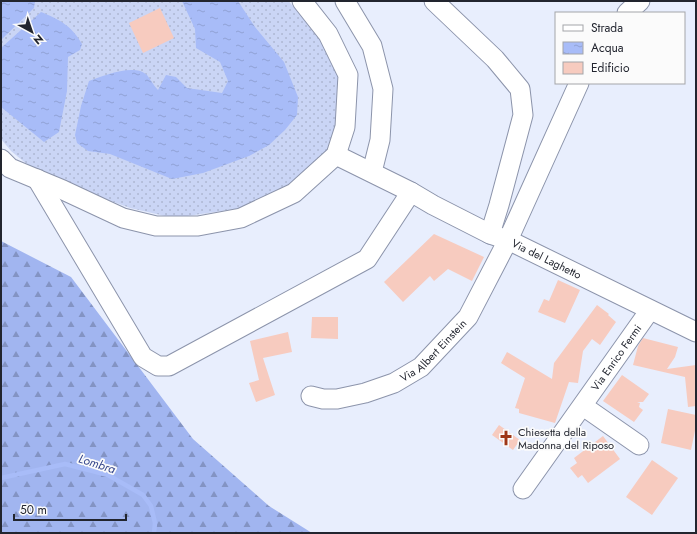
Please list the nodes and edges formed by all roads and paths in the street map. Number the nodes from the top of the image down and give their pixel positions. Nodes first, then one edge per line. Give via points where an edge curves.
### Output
1 (302, 1) edge
2 (345, 1) edge
3 (434, 1) edge
4 (640, 1) edge
5 (628, 12) edge
6 (579, 84) edge
7 (336, 155) junction
8 (1, 159) edge
9 (372, 172) junction
10 (37, 179) junction
11 (412, 192) junction
12 (490, 234) junction
13 (508, 240) junction
14 (650, 310) junction
15 (696, 332) edge
16 (312, 396) dead end
17 (583, 406) junction
18 (639, 445) dead end
19 (522, 489) dead end

1 - 7 street via 328,34 348,75 345,127
2 - 9 street via 372,46 383,89 380,140
3 - 12 street via 495,59 520,89 523,115
4 - 5 street
6 - 13 street, Via del Laghetto
7 - 9 street
7 - 10 street via 294,193 241,218 198,226 156,226 123,218
8 - 10 street via 10,168
9 - 11 street
10 - 11 street via 143,357 158,366 169,366 367,259
11 - 12 street
12 - 13 street
13 - 14 street, Via del Laghetto
13 - 16 street, Via Albert Einstein via 468,317 421,367 394,383 365,392 337,399
14 - 15 street, Via del Laghetto
14 - 17 street, Via Enrico Fermi
17 - 18 street
17 - 19 street, Via Enrico Fermi

